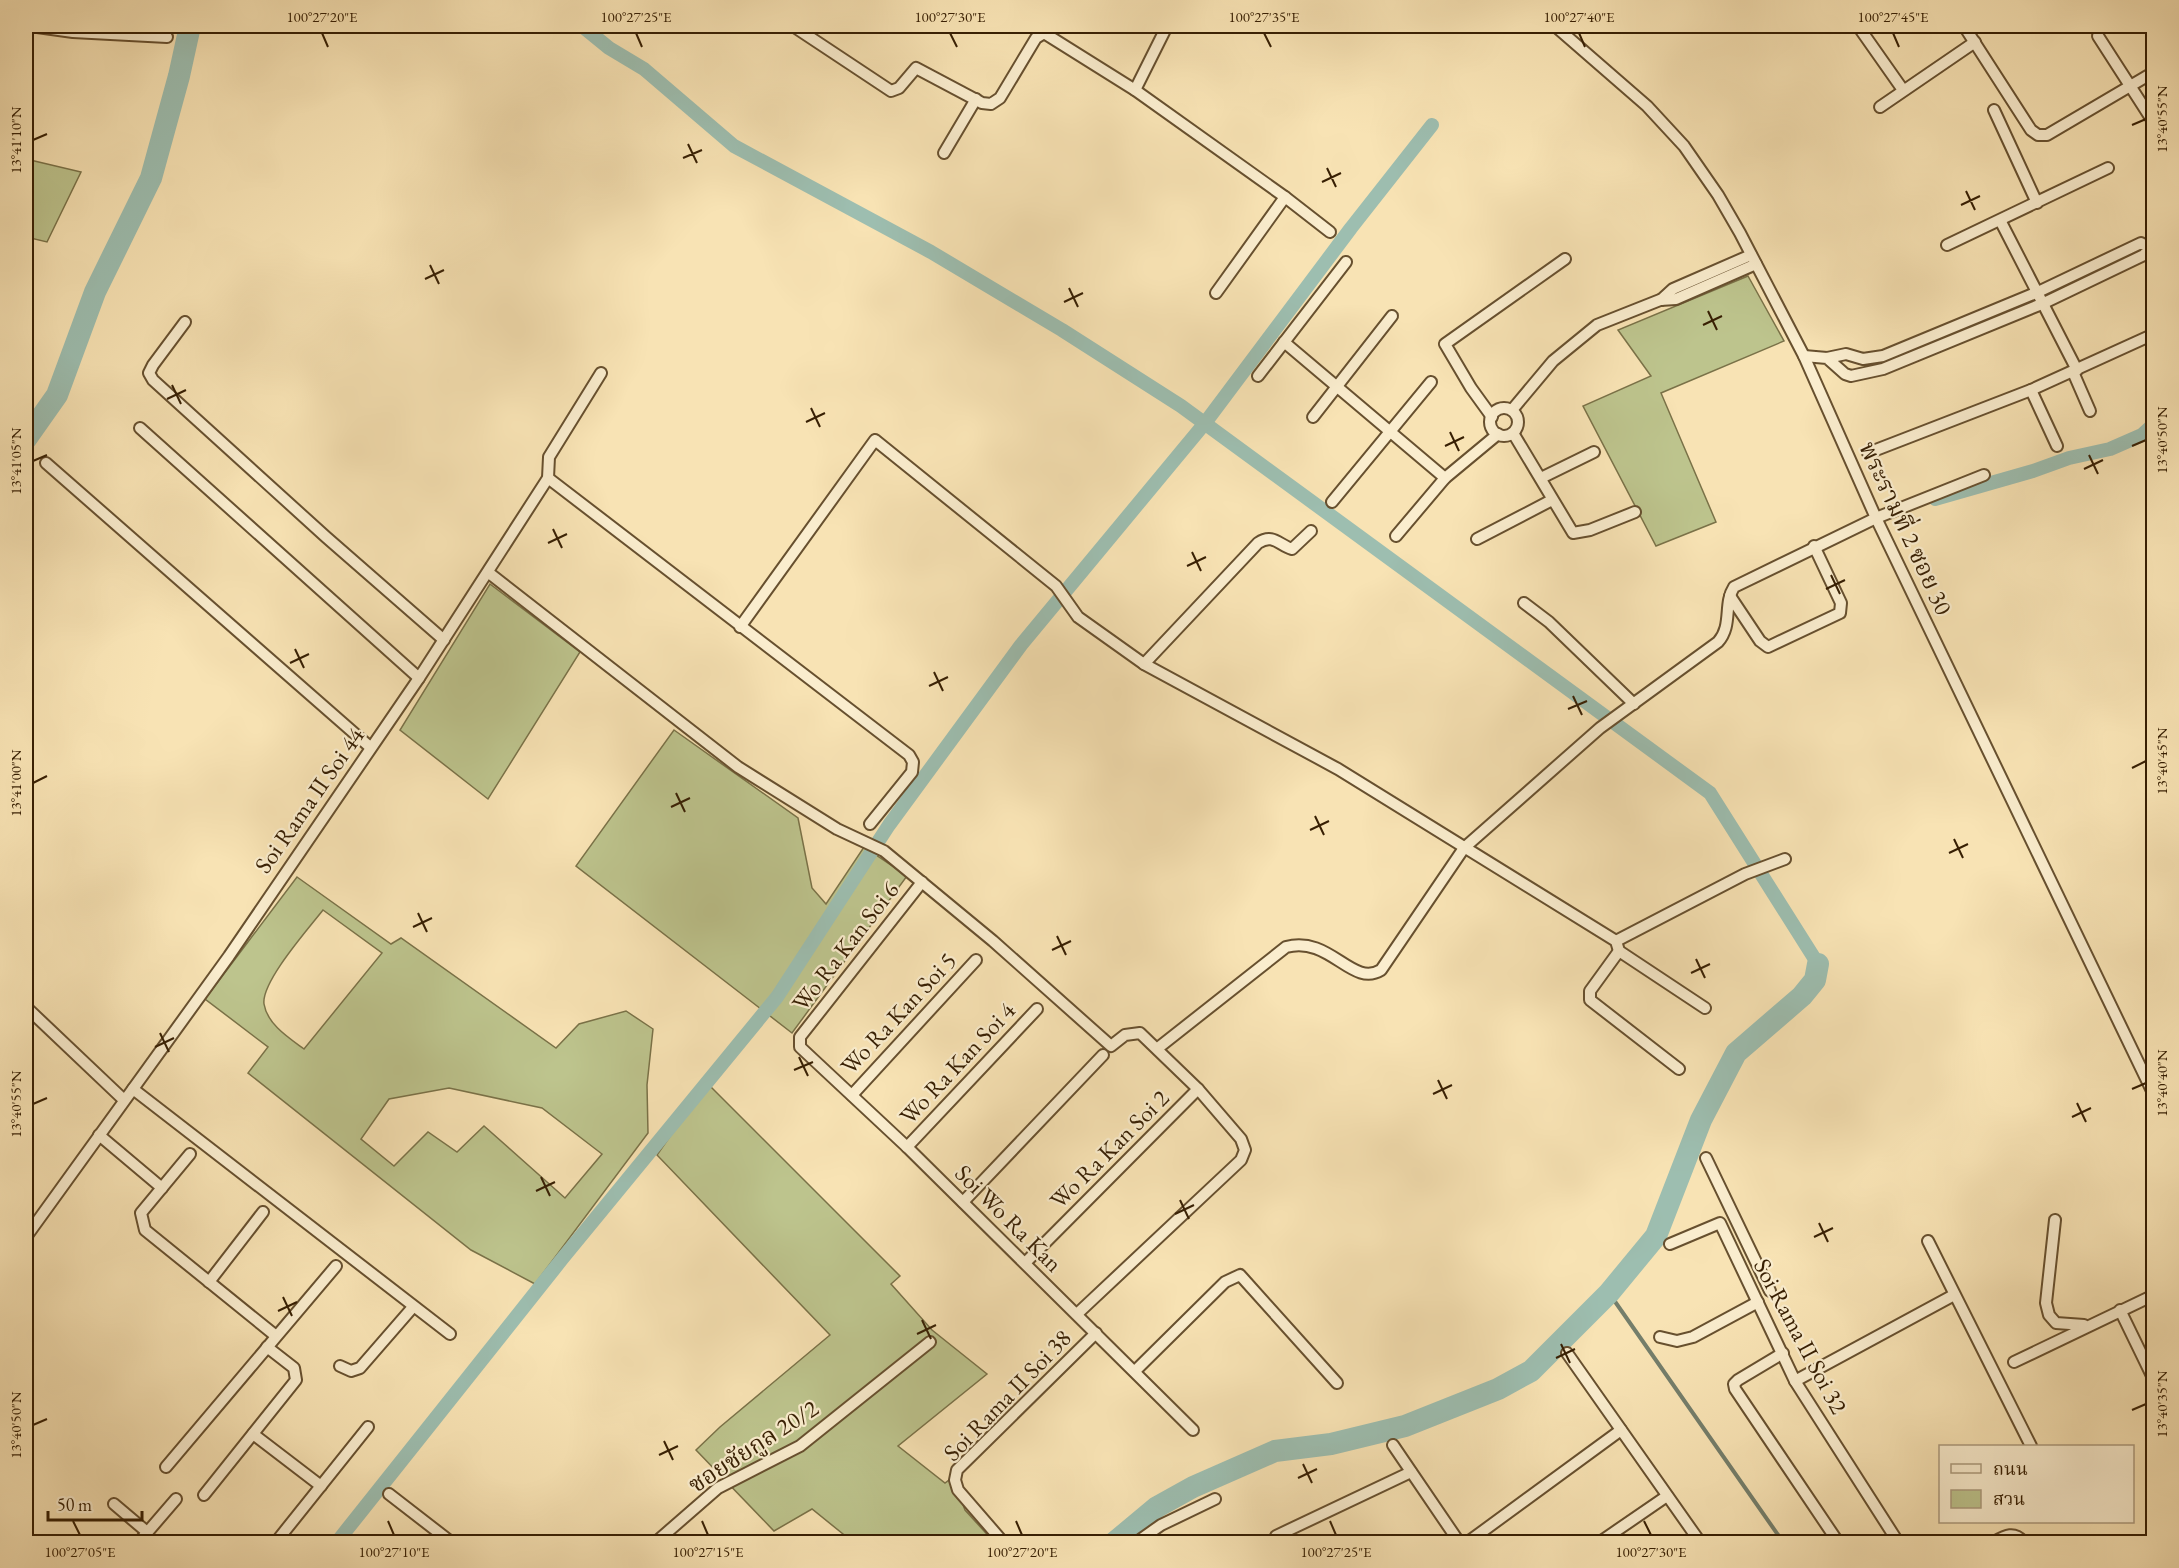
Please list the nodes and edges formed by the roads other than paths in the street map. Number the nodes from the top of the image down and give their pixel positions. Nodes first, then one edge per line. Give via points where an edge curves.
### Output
1 (30, 26) edge
2 (793, 26) edge
3 (1167, 26) edge
4 (1555, 26) edge
5 (1858, 26) edge
6 (1964, 26) edge
7 (2098, 36) dead end
8 (167, 37) dead end
9 (1975, 42) junction
10 (2154, 72) edge
11 (2130, 86) junction
12 (1135, 90) junction
13 (1903, 90) junction
14 (976, 99) junction
15 (1880, 107) dead end
16 (1994, 110) dead end
17 (2154, 123) edge
18 (944, 153) dead end
19 (2108, 168) dead end
20 (1285, 197) junction
21 (2037, 203) junction
22 (2001, 222) junction
23 (1330, 232) dead end
24 (1947, 245) dead end
25 (1565, 258) dead end
26 (1754, 259) junction
27 (1346, 262) dead end
28 (2038, 292) junction
29 (1216, 293) dead end
30 (2044, 303) junction
31 (1392, 316) dead end
32 (185, 322) dead end
33 (2154, 334) edge
34 (1284, 342) junction
35 (1804, 356) junction
36 (1827, 358) junction
37 (1863, 359) junction
38 (2075, 371) junction
39 (601, 373) dead end
40 (1862, 375) junction
41 (1258, 376) dead end
42 (1431, 382) dead end
43 (1335, 385) junction
44 (2031, 390) junction
45 (1512, 410) junction
46 (2090, 411) dead end
47 (1313, 417) dead end
48 (1492, 417) junction
49 (140, 428) dead end
50 (1391, 431) junction
51 (1513, 433) junction
52 (1498, 434) junction
53 (2057, 446) dead end
54 (1594, 452) dead end
55 (1868, 453) dead end
56 (46, 463) dead end
57 (1984, 475) dead end
58 (548, 478) junction
59 (1445, 478) junction
60 (1540, 478) junction
61 (1552, 500) junction
62 (1332, 502) dead end
63 (1635, 512) dead end
64 (1876, 518) junction
65 (1311, 531) dead end
66 (1396, 536) dead end
67 (1478, 539) dead end
68 (1814, 546) junction
69 (489, 573) junction
70 (1730, 596) junction
71 (1524, 603) dead end
72 (740, 627) junction
73 (444, 640) junction
74 (1144, 663) junction
75 (419, 678) junction
76 (1634, 704) junction
77 (370, 747) junction
78 (870, 824) dead end
79 (1464, 848) junction
80 (1785, 859) dead end
81 (922, 882) junction
82 (1618, 946) junction
83 (976, 960) dead end
84 (26, 1007) edge
85 (1705, 1008) dead end
86 (1037, 1009) dead end
87 (800, 1037) joint
88 (1158, 1048) junction
89 (1103, 1054) dead end
90 (1679, 1069) dead end
91 (133, 1089) junction
92 (1198, 1089) junction
93 (2153, 1090) edge
94 (852, 1095) junction
95 (124, 1100) junction
96 (99, 1135) junction
97 (907, 1147) junction
98 (190, 1154) dead end
99 (1706, 1158) dead end
100 (162, 1188) junction
101 (963, 1202) junction
102 (263, 1212) dead end
103 (2055, 1220) dead end
104 (1742, 1234) junction
105 (26, 1237) edge
106 (1727, 1240) junction
107 (1928, 1241) dead end
108 (1670, 1244) dead end
109 (1025, 1263) junction
110 (336, 1266) dead end
111 (209, 1282) junction
112 (1770, 1292) dead end
113 (1954, 1295) junction
114 (2154, 1295) edge
115 (1758, 1302) junction
116 (413, 1307) junction
117 (2120, 1310) junction
118 (1077, 1314) junction
119 (2087, 1325) junction
120 (450, 1334) dead end
121 (1096, 1334) junction
122 (276, 1336) junction
123 (1660, 1337) dead end
124 (930, 1342) dead end
125 (267, 1347) junction
126 (1567, 1353) dead end
127 (1783, 1353) junction
128 (2014, 1362) dead end
129 (340, 1366) dead end
130 (1135, 1371) junction
131 (2154, 1380) edge
132 (1796, 1381) junction
133 (1337, 1383) dead end
134 (368, 1427) dead end
135 (1193, 1430) dead end
136 (1621, 1430) junction
137 (253, 1434) junction
138 (1393, 1445) dead end
139 (2030, 1445) edge
140 (166, 1467) dead end
141 (1411, 1472) junction
142 (321, 1486) junction
143 (389, 1494) dead end
144 (204, 1495) dead end
145 (1667, 1496) junction
146 (176, 1499) dead end
147 (1215, 1499) dead end
148 (114, 1504) dead end
149 (147, 1532) junction
150 (1276, 1536) dead end
151 (139, 1542) edge
152 (276, 1542) edge
153 (451, 1542) edge
154 (656, 1542) edge
155 (1003, 1542) edge
156 (1137, 1542) edge
157 (1459, 1542) edge
158 (1468, 1542) edge
159 (1600, 1542) edge
160 (1700, 1542) edge
161 (1838, 1542) edge
162 (1898, 1542) edge
163 (1994, 1542) edge
164 (2024, 1542) edge

1 - 8 street
2 - 14 street via 891,91 899,88 916,68
3 - 12 street
4 - 26 street, พระรามที่ 2 ซอย 30 via 1647,106 1684,146 1718,195
5 - 13 street
6 - 9 street
7 - 11 street
9 - 11 street via 2038,135 2047,135
9 - 13 street
10 - 11 street
11 - 17 street
12 - 14 street via 1044,33 1036,38 1000,98 992,104
12 - 20 street
13 - 15 street
14 - 18 street
16 - 21 street
19 - 21 street
20 - 23 street
20 - 29 street
21 - 22 street
22 - 24 street
22 - 28 street
25 - 48 street via 1445,344
26 - 35 street, พระรามที่ 2 ซอย 30
26 - 45 street via 1676,299 1660,300 1597,325 1553,361
27 - 34 street
28 - 30 street
28 - 30 street via 2136,245 2146,246 2144,255
28 - 37 street via 1883,356
30 - 38 street
30 - 40 street
31 - 43 street
32 - 73 street via 153,365 149,373 153,380
33 - 38 street
34 - 41 street
34 - 43 street
35 - 36 street
35 - 64 street, พระรามที่ 2 ซอย 30
36 - 37 street via 1846,354
36 - 40 street via 1845,374
37 - 40 street
38 - 44 street
38 - 46 street
39 - 58 street, Soi Rama II Soi 44 via 549,457
42 - 50 street
43 - 47 street
43 - 50 street
44 - 53 street
44 - 55 street
45 - 48 street via 1499,410
45 - 51 street via 1518,421
48 - 52 street via 1491,426
49 - 75 street
50 - 59 street
50 - 62 street
51 - 52 street
51 - 60 street
52 - 59 street
54 - 60 street
56 - 77 street
57 - 64 street
58 - 69 street, Soi Rama II Soi 44
58 - 72 street
59 - 66 street
60 - 61 street
61 - 63 street via 1573,533
61 - 67 street
64 - 68 street
64 - 93 street, พระรามที่ 2 ซอย 30
65 - 74 street via 1292,549 1272,538 1258,543
68 - 70 street via 1740,583
68 - 70 street via 1841,603 1840,613 1768,646 1760,641
69 - 73 street, Soi Rama II Soi 44
69 - 81 street via 738,767 837,830 884,851
70 - 76 street via 1727,625 1718,642
71 - 76 street
72 - 74 street via 875,440 1056,586 1078,617
72 - 78 street via 909,755 912,771
73 - 75 street, Soi Rama II Soi 44
74 - 79 street via 1305,750
75 - 77 street, Soi Rama II Soi 44
76 - 79 street via 1524,792
77 - 91 street, Soi Rama II Soi 44 via 229,956
79 - 82 street
79 - 88 street via 1381,970 1364,975 1324,950 1299,943 1286,947
80 - 82 street via 1745,874
81 - 87 street, Wo Ra Kan Soi 6
81 - 88 street via 1111,1046 1125,1035 1140,1033
82 - 85 street
82 - 90 street via 1590,991 1590,1000
83 - 94 street, Wo Ra Kan Soi 5
84 - 95 street
86 - 97 street, Wo Ra Kan Soi 4
87 - 94 street, Soi Wo Ra Kan via 800,1047 807,1056
88 - 92 street
89 - 101 street
91 - 95 street, Soi Rama II Soi 44
91 - 116 street
92 - 109 street, Wo Ra Kan Soi 2
92 - 118 street via 1241,1139 1245,1150 1240,1160
94 - 97 street, Soi Wo Ra Kan
95 - 96 street, Soi Rama II Soi 44
96 - 100 street
96 - 105 street, Soi Rama II Soi 44
97 - 101 street, Soi Wo Ra Kan
98 - 100 street
99 - 104 street
100 - 111 street via 141,1213 145,1230
101 - 109 street, Soi Wo Ra Kan
102 - 111 street
103 - 119 street via 2046,1303 2049,1315 2056,1323
104 - 106 street
104 - 112 street
106 - 108 street, Soi Rama II Soi 32 via 1719,1223
106 - 115 street, Soi Rama II Soi 32
107 - 113 street
109 - 118 street, Soi Wo Ra Kan
110 - 122 street
111 - 122 street
113 - 132 street
113 - 139 street
114 - 117 street
115 - 123 street via 1694,1337 1677,1341
115 - 127 street, Soi Rama II Soi 32
116 - 120 street
116 - 129 street via 360,1368 351,1371
117 - 119 street
117 - 131 street
118 - 121 street, Soi Wo Ra Kan
119 - 128 street
121 - 130 street, Soi Wo Ra Kan
121 - 155 street, Soi Rama II Soi 38 via 957,1470 958,1490
122 - 125 street
124 - 154 street, ซอยชัยกูล 20/2 via 800,1446 718,1488
125 - 137 street via 294,1368 296,1380
125 - 140 street
126 - 136 street
127 - 132 street, Soi Rama II Soi 32
127 - 161 street via 1738,1380 1735,1389
130 - 133 street via 1225,1282 1240,1275
130 - 135 street, Soi Wo Ra Kan
132 - 162 street, Soi Rama II Soi 32
134 - 142 street
136 - 145 street
136 - 158 street
137 - 142 street
137 - 144 street
138 - 141 street
141 - 150 street
141 - 157 street
142 - 152 street
143 - 153 street
145 - 159 street
145 - 160 street
146 - 149 street
147 - 156 street via 1161,1525
148 - 149 street
149 - 151 street
163 - 164 street via 2011,1534

